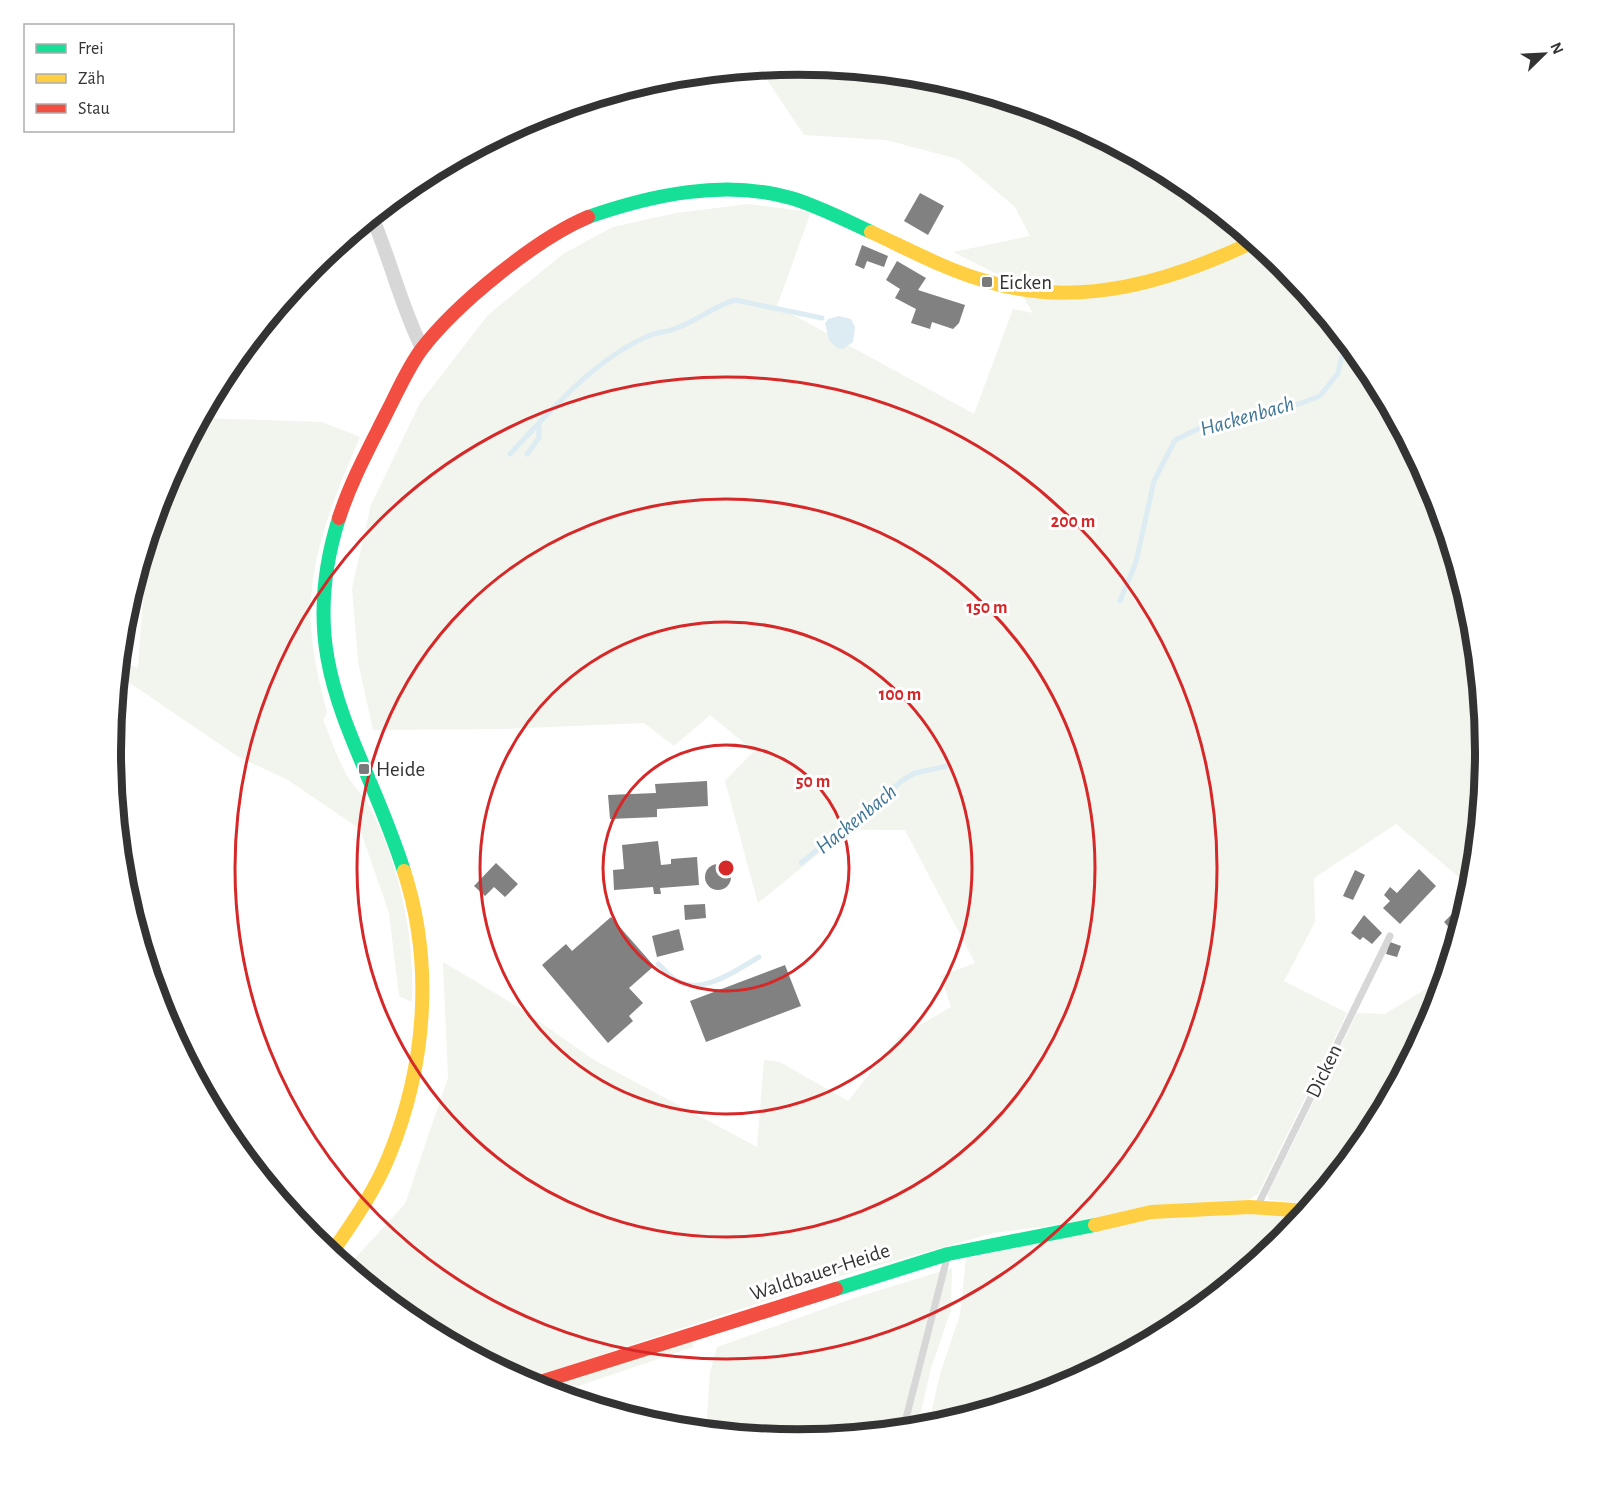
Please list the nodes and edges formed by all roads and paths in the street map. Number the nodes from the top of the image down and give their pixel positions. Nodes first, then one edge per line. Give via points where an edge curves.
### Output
1 (375, 224) edge
2 (1248, 245) edge
3 (422, 348) junction
4 (1390, 936) dead end
5 (1257, 1207) junction
6 (1298, 1210) edge
7 (336, 1247) edge
8 (948, 1254) junction
9 (546, 1380) edge
10 (905, 1421) edge

1 - 3 street via 404,313
2 - 3 main road via 1152,283 1082,293 1036,292 987,282 787,197 746,191 666,194 559,229 472,297
3 - 7 main road via 343,503 331,540 322,619 338,705 406,870 419,930 424,991 415,1072 405,1116 371,1193
4 - 5 lane, Dicken
5 - 6 main road, Waldbauer-Heide
5 - 8 main road, Waldbauer-Heide via 1151,1212
8 - 9 main road, Waldbauer-Heide
8 - 10 lane

